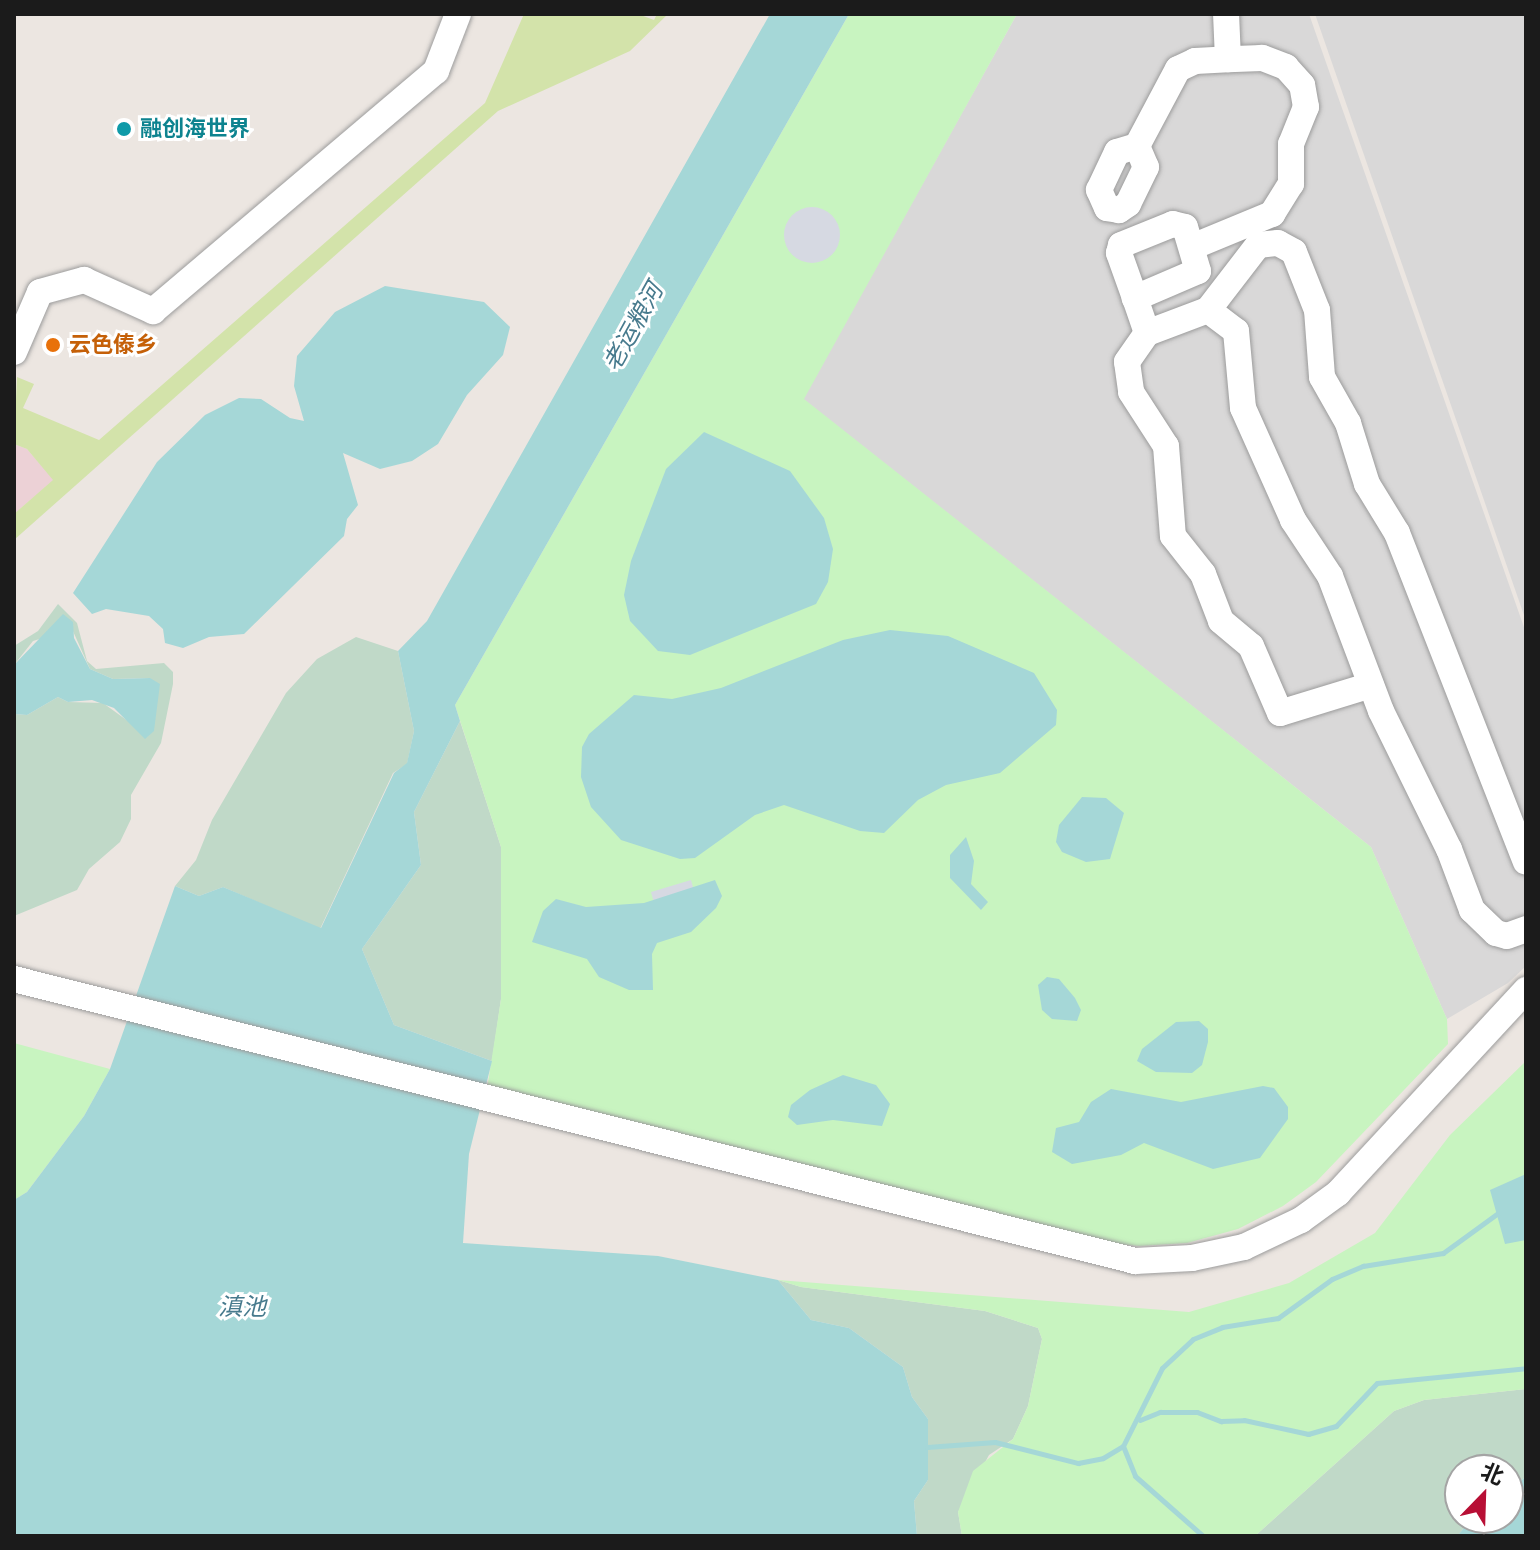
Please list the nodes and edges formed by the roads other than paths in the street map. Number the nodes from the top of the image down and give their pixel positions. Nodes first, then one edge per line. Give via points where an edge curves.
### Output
1 (458, 14) edge
2 (1226, 14) edge
3 (1228, 59) junction
4 (1137, 146) dead end
5 (1192, 247) junction
6 (1135, 298) junction
7 (1208, 310) junction
8 (20, 321) edge
9 (1147, 333) junction
10 (14, 352) edge
11 (1371, 685) junction
12 (1526, 862) edge
13 (1526, 929) edge
14 (14, 979) edge
15 (1526, 990) edge

1 - 8 street via 436,71 153,311 84,280 40,292
2 - 3 street
3 - 4 street via 1195,61 1178,69
3 - 5 street via 1262,58 1286,67 1302,85 1306,107 1291,144 1291,184 1272,214
5 - 6 street via 1198,265 1193,275
5 - 6 street via 1185,227 1173,224 1121,245
6 - 9 street
7 - 9 street
7 - 11 street via 1236,331 1243,408 1293,520 1330,576
7 - 12 street via 1251,249 1268,242 1294,252 1317,310 1322,377 1348,423 1367,484 1397,533
8 - 10 street
9 - 11 street via 1130,351 1128,383 1166,446 1173,536 1203,574 1221,621 1251,646 1280,713
11 - 13 street via 1472,910 1496,933 1507,936
14 - 15 street via 1135,1261 1192,1258 1244,1247 1301,1220 1338,1193

